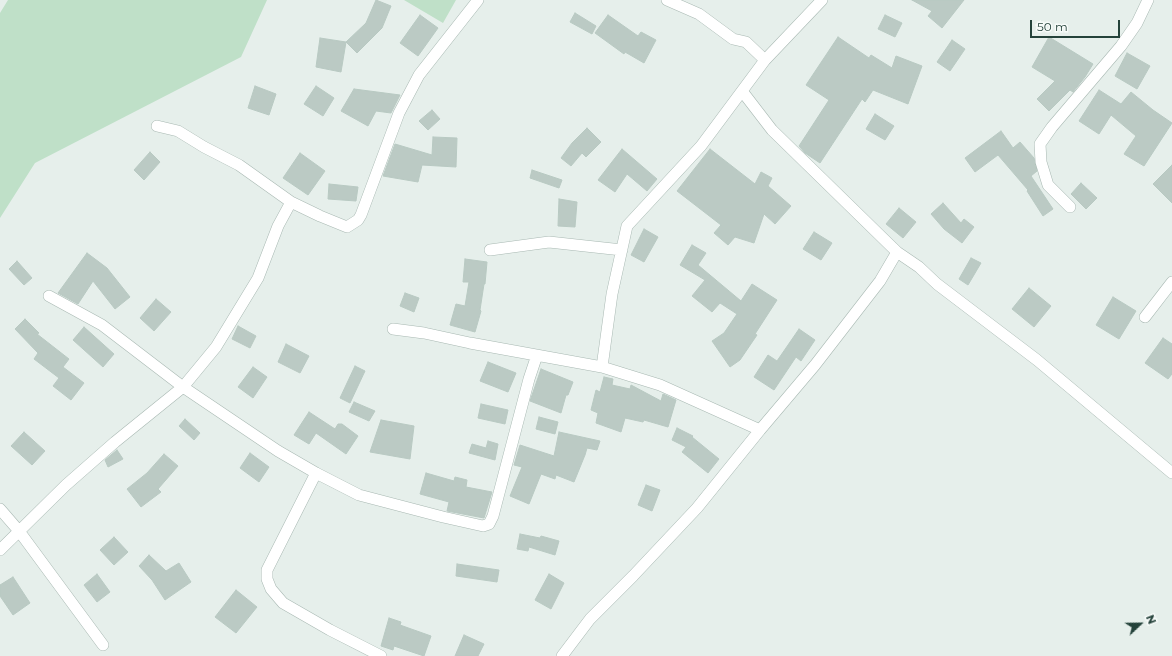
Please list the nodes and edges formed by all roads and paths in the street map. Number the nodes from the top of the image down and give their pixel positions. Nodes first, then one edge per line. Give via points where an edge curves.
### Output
1 (478, 0) edge
2 (667, 0) edge
3 (822, 0) edge
4 (1148, 0) edge
5 (765, 60) junction
6 (742, 91) junction
7 (156, 126) dead end
8 (291, 202) junction
9 (1070, 207) dead end
10 (490, 250) dead end
11 (622, 250) junction
12 (897, 252) junction
13 (1172, 282) edge
14 (49, 296) dead end
15 (1145, 317) dead end
16 (393, 329) dead end
17 (537, 355) junction
18 (602, 367) junction
19 (183, 387) junction
20 (760, 430) junction
21 (316, 473) junction
22 (1172, 473) edge
23 (0, 510) edge
24 (19, 531) junction
25 (0, 550) edge
26 (103, 645) dead end
27 (381, 656) edge
28 (562, 656) edge

1 - 8 street via 419,75 399,113 358,220 346,226
2 - 5 street via 699,14 733,39 746,42
3 - 5 street
4 - 9 street via 1137,23 1121,46 1040,144 1040,162 1048,185
5 - 6 street
6 - 11 street via 701,146 627,226
6 - 12 street via 772,130
7 - 8 street via 178,131 239,165
8 - 19 street via 278,226 258,278 216,347
10 - 11 street via 549,242
11 - 18 street via 612,294
12 - 20 street via 880,281 820,359
12 - 22 street via 1037,360
13 - 15 street
14 - 19 street via 102,325
16 - 17 street
17 - 18 street
17 - 21 street via 489,524 483,526 359,495
18 - 20 street via 660,385
19 - 21 street via 278,451
19 - 24 street via 66,485
20 - 28 street via 697,508 590,619
21 - 27 street via 267,570 266,579 283,603
23 - 24 street
24 - 25 street
24 - 26 street

